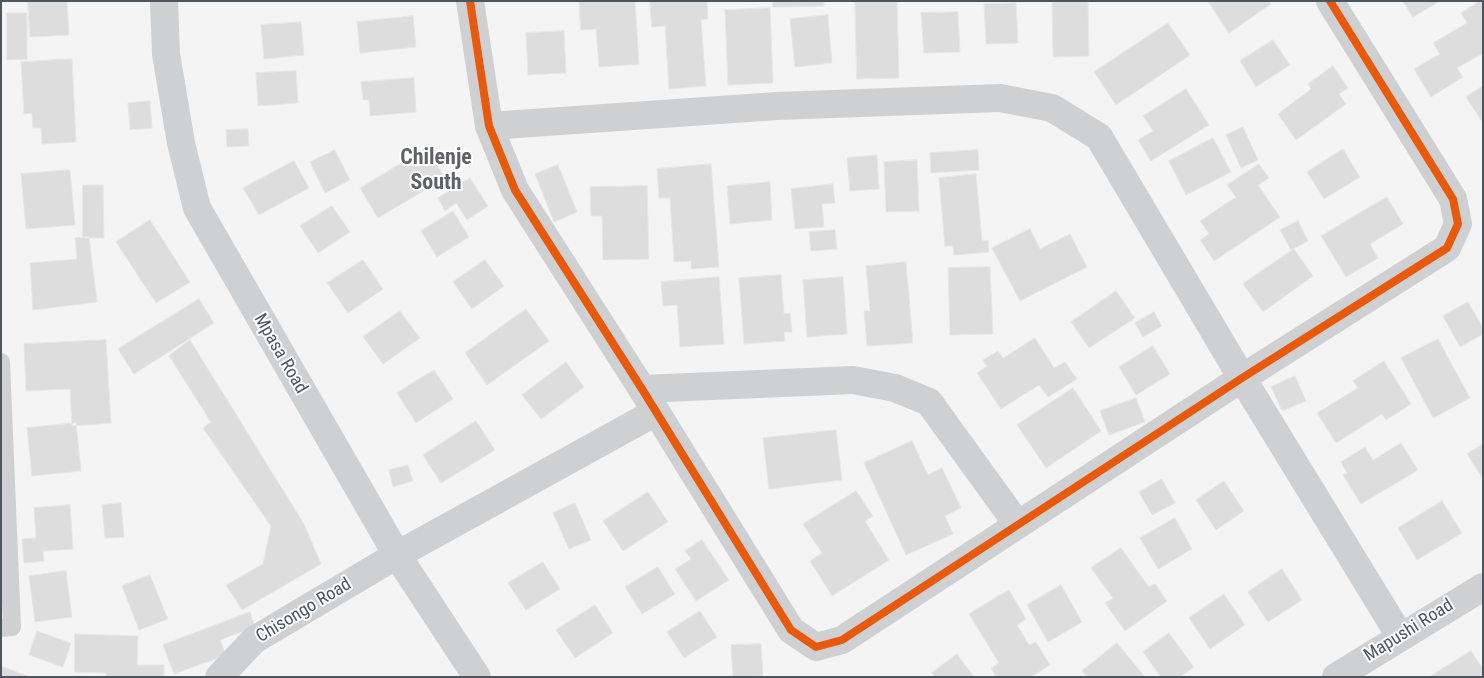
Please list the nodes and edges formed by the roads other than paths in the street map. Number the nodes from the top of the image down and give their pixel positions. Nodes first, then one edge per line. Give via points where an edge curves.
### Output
1 (164, 1) edge
2 (470, 1) edge
3 (1330, 1) edge
4 (489, 126) junction
5 (1, 362) edge
6 (1242, 378) junction
7 (649, 400) junction
8 (2, 405) edge
9 (1018, 525) junction
10 (397, 556) junction
11 (1483, 587) edge
12 (1, 628) edge
13 (1400, 636) junction
14 (219, 677) edge
15 (477, 677) edge
16 (1336, 677) edge

1 - 10 street, Mpasa Road via 166,54 181,142 197,208
2 - 4 street
3 - 6 street via 1453,199 1458,224 1447,248
4 - 6 street via 776,106 1000,98 1052,108 1099,137
4 - 7 street via 515,190
5 - 8 lane
6 - 9 street
6 - 13 street
7 - 9 street via 854,380 895,388 929,402
7 - 9 street via 791,630 816,647 842,640
7 - 10 street, Chisongo Road
8 - 12 lane via 12,627
10 - 14 street, Chisongo Road via 254,640
10 - 15 street, Mpasa Road
11 - 13 street, Mapushi Road
13 - 16 street, Mapushi Road

